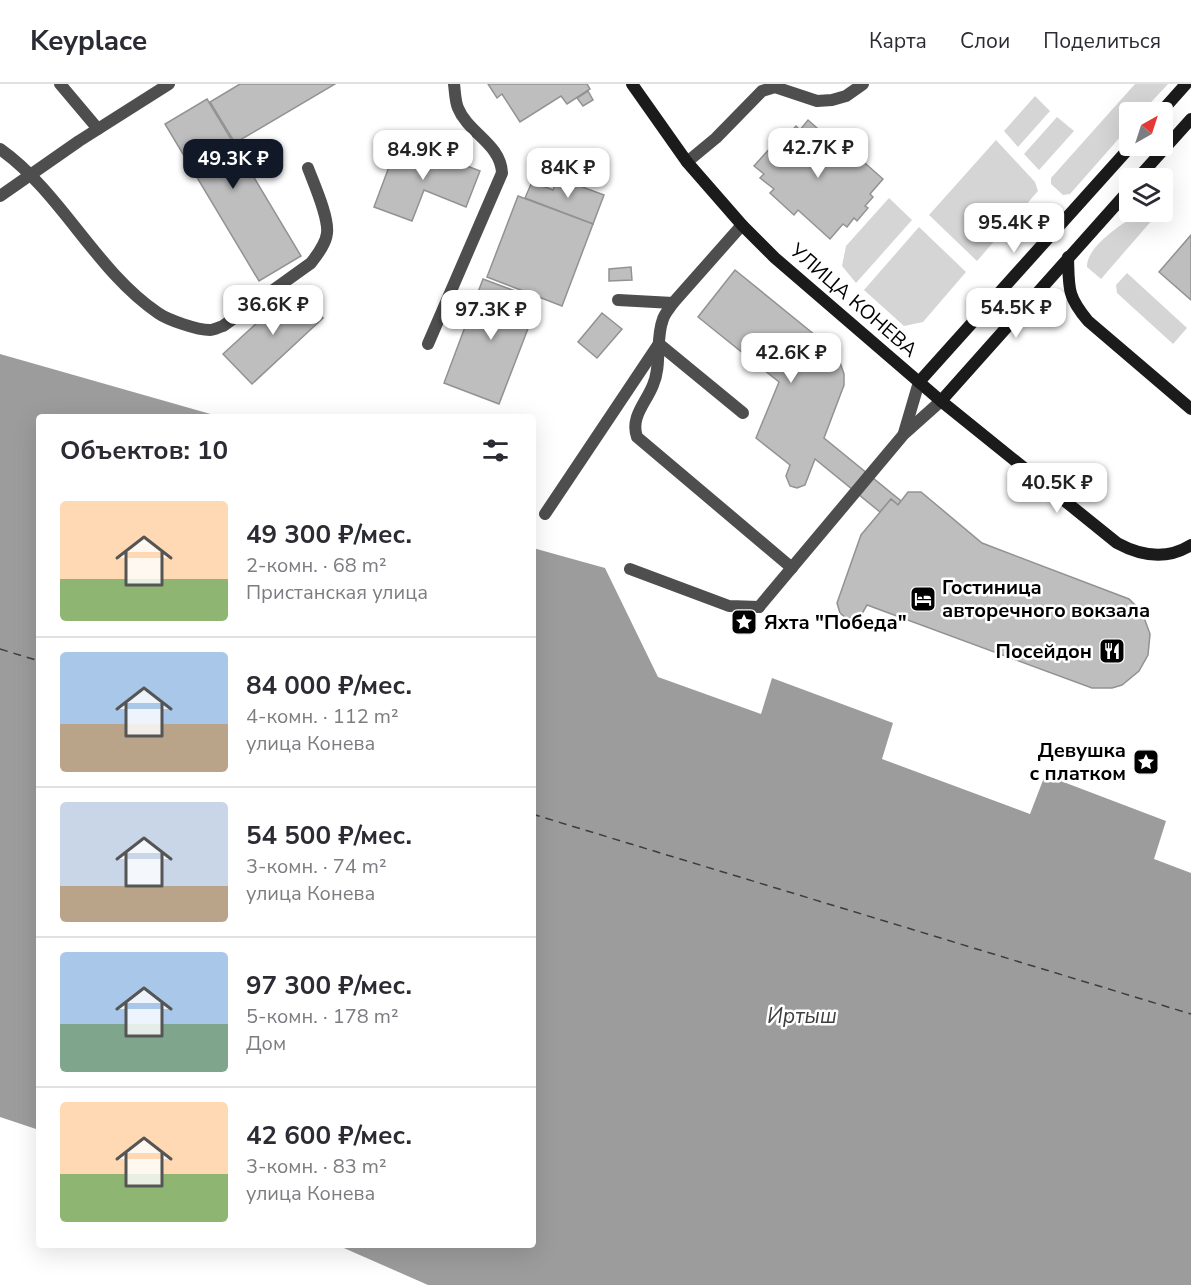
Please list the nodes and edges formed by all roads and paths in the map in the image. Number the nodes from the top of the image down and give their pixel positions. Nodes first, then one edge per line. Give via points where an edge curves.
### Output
1 (60, 84) edge
2 (169, 84) edge
3 (454, 84) edge
4 (632, 84) edge
5 (863, 84) edge
6 (1186, 84) edge
7 (1170, 102) edge
8 (1191, 119) edge
9 (98, 129) junction
10 (0, 149) edge
11 (1122, 156) edge
12 (687, 162) junction
13 (308, 168) dead end
14 (1147, 168) edge
15 (31, 175) junction
16 (0, 196) edge
17 (1119, 201) edge
18 (742, 225) junction
19 (1068, 257) junction
20 (618, 300) dead end
21 (673, 303) junction
22 (428, 344) dead end
23 (659, 344) junction
24 (919, 382) junction
25 (941, 401) junction
26 (1191, 409) edge
27 (743, 413) dead end
28 (904, 434) junction
29 (545, 514) dead end
30 (1191, 545) edge
31 (792, 568) junction
32 (630, 569) dead end

1 - 9 street
2 - 9 street
3 - 22 street via 457,107 500,157 502,173
4 - 12 main road, УЛИЦА КОНЕВА
5 - 12 street via 846,96 824,101 775,87 762,91
6 - 7 main road
8 - 14 main road
9 - 15 street
10 - 15 street
11 - 24 main road, УЛИЦА КОНЕВА
12 - 18 main road, УЛИЦА КОНЕВА
13 - 15 street via 323,208 327,233 321,249 311,263 223,326 210,330 159,314 125,286
15 - 16 street
17 - 19 main road
18 - 21 street
18 - 24 main road, УЛИЦА КОНЕВА
19 - 25 main road
19 - 26 main road via 1069,291 1075,306
20 - 21 street
21 - 23 street via 664,317
23 - 27 street
23 - 29 street
23 - 31 street via 657,376 634,421 637,437
24 - 25 main road
24 - 28 street
25 - 28 street
25 - 30 main road via 1117,543 1154,555
28 - 31 street
31 - 32 street via 759,607 729,606

